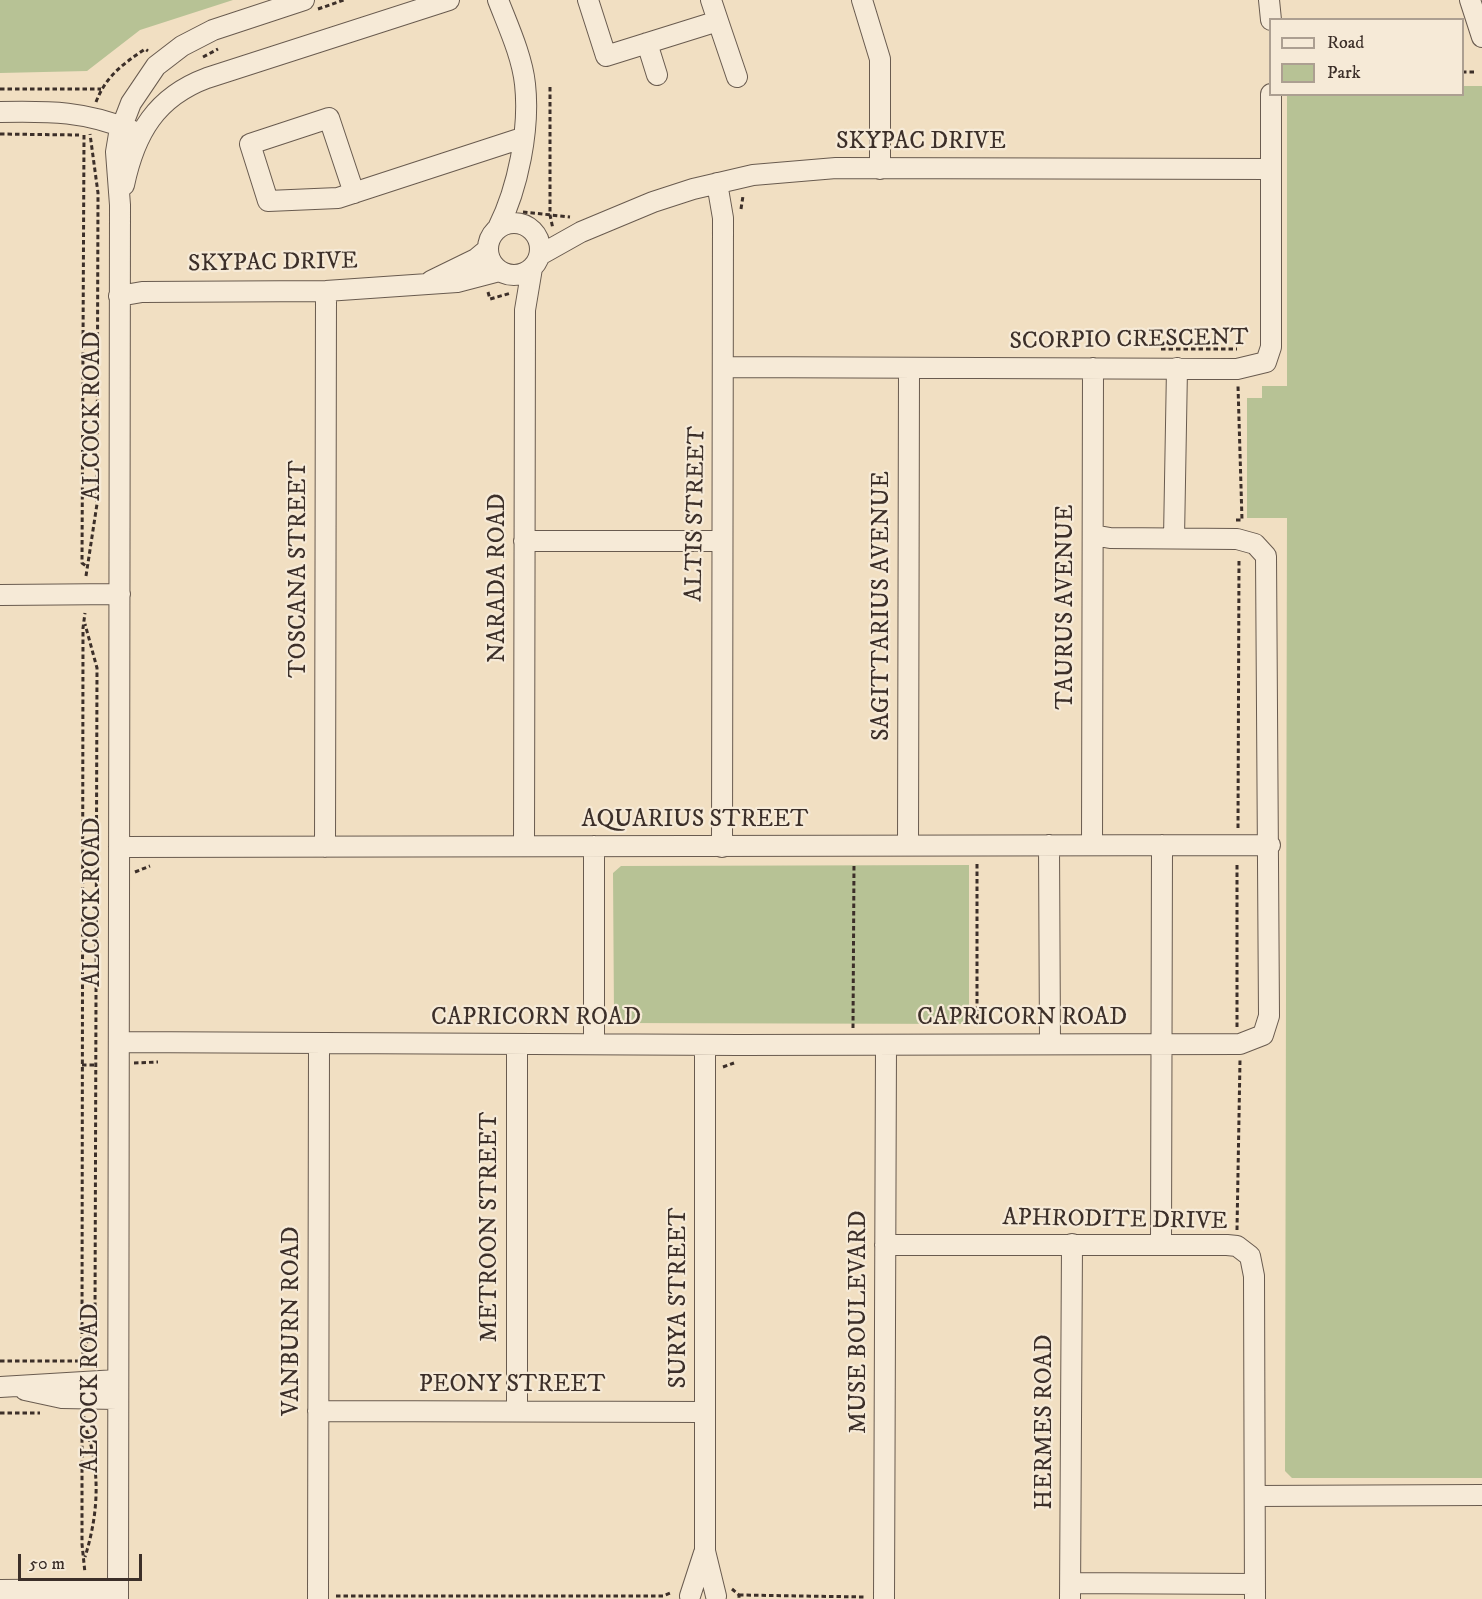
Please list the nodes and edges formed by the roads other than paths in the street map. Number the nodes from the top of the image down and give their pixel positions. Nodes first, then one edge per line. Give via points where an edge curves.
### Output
1 (304, 0) edge
2 (449, 0) edge
3 (498, 0) edge
4 (588, 0) edge
5 (711, 0) edge
6 (862, 0) edge
7 (1269, 0) edge
8 (1470, 0) edge
9 (1271, 18) edge
10 (718, 21) junction
11 (1482, 37) edge
12 (647, 43) junction
13 (657, 75) dead end
14 (737, 77) dead end
15 (1271, 96) edge
16 (0, 112) edge
17 (121, 126) junction
18 (141, 134) junction
19 (522, 138) junction
20 (880, 169) junction
21 (1271, 169) junction
22 (516, 183) junction
23 (717, 183) junction
24 (354, 193) junction
25 (120, 205) junction
26 (498, 228) junction
27 (529, 228) junction
28 (555, 237) junction
29 (488, 249) junction
30 (536, 262) junction
31 (501, 272) junction
32 (429, 282) junction
33 (326, 291) junction
34 (119, 296) junction
35 (525, 310) junction
36 (724, 367) junction
37 (909, 368) junction
38 (1093, 368) junction
39 (1177, 368) junction
40 (1094, 535) junction
41 (1174, 538) junction
42 (524, 541) junction
43 (722, 542) junction
44 (120, 594) junction
45 (0, 595) edge
46 (908, 845) junction
47 (1092, 845) junction
48 (1162, 845) junction
49 (1270, 845) junction
50 (524, 846) junction
51 (594, 846) junction
52 (1049, 846) junction
53 (119, 847) junction
54 (325, 847) junction
55 (722, 847) junction
56 (119, 1042) junction
57 (319, 1044) junction
58 (518, 1044) junction
59 (594, 1044) junction
60 (1050, 1044) junction
61 (1161, 1044) junction
62 (705, 1045) junction
63 (886, 1045) junction
64 (1072, 1244) junction
65 (1161, 1244) junction
66 (885, 1245) junction
67 (5, 1387) edge
68 (117, 1389) junction
69 (318, 1411) junction
70 (516, 1411) junction
71 (705, 1412) junction
72 (1482, 1495) edge
73 (1256, 1496) junction
74 (705, 1551) junction
75 (0, 1590) edge
76 (1070, 1591) edge
77 (1255, 1591) edge
78 (118, 1594) edge
79 (725, 1596) edge
80 (870, 1596) edge
81 (685, 1597) edge
82 (326, 1598) edge

1 - 17 street, ALCOCK ROAD via 213,30 164,58 131,103
2 - 18 street, ALCOCK ROAD via 195,83 169,99
3 - 19 street via 525,82
4 - 12 street via 606,56
5 - 10 street
6 - 20 street via 880,59
7 - 9 street
8 - 11 street
10 - 12 street
10 - 14 street
12 - 13 street
15 - 21 street, SCORPIO CRESCENT
16 - 17 street via 71,112
17 - 18 street
17 - 25 street, ALCOCK ROAD via 116,152
18 - 25 street, ALCOCK ROAD
19 - 22 street
19 - 24 street
20 - 21 street, SKYPAC DRIVE
20 - 23 street, SKYPAC DRIVE via 794,170
21 - 39 street, SCORPIO CRESCENT via 1266,362 1237,369
22 - 26 street
22 - 27 street
23 - 28 street, SKYPAC DRIVE via 653,202 581,232
23 - 36 street, ALTIS STREET via 723,218
24 - 24 street via 338,198 268,201 250,144 328,118
25 - 34 street, ALCOCK ROAD
26 - 27 street via 511,223
26 - 29 street
27 - 28 street
27 - 30 street via 540,244
28 - 30 street, SKYPAC DRIVE
29 - 31 street via 493,265
29 - 32 street, SKYPAC DRIVE via 476,260
30 - 31 street via 519,275
30 - 35 street, NARADA ROAD
31 - 32 street, SKYPAC DRIVE via 457,282
31 - 35 street, NARADA ROAD
32 - 33 street, SKYPAC DRIVE
33 - 34 street, SKYPAC DRIVE via 142,292
33 - 54 street, TOSCANA STREET
34 - 44 street, ALCOCK ROAD
35 - 42 street, NARADA ROAD
36 - 37 street, SCORPIO CRESCENT
36 - 43 street, ALTIS STREET
37 - 38 street, SCORPIO CRESCENT
37 - 46 street, SAGITTARIUS AVENUE
38 - 39 street, SCORPIO CRESCENT
38 - 40 street, TAURUS AVENUE
39 - 41 street
40 - 41 street, CAPRICORN ROAD
40 - 47 street, TAURUS AVENUE
41 - 49 street, CAPRICORN ROAD via 1237,539 1255,544 1266,556
42 - 43 street
42 - 50 street, NARADA ROAD
43 - 55 street, ALTIS STREET
44 - 45 street
44 - 53 street, ALCOCK ROAD
46 - 52 street, AQUARIUS STREET
46 - 55 street, AQUARIUS STREET
47 - 48 street, AQUARIUS STREET
47 - 52 street, AQUARIUS STREET
48 - 49 street, AQUARIUS STREET
48 - 61 street
49 - 61 street, CAPRICORN ROAD via 1269,1016 1263,1035 1239,1045
50 - 51 street, AQUARIUS STREET
50 - 54 street, AQUARIUS STREET
51 - 55 street, AQUARIUS STREET
51 - 59 street
52 - 60 street
53 - 54 street, AQUARIUS STREET
53 - 56 street, ALCOCK ROAD
56 - 57 street, CAPRICORN ROAD
56 - 68 street, ALCOCK ROAD
57 - 58 street, CAPRICORN ROAD
57 - 69 street, VANBURN ROAD
58 - 59 street, CAPRICORN ROAD
58 - 70 street, METROON STREET
59 - 62 street, CAPRICORN ROAD
60 - 61 street, CAPRICORN ROAD
60 - 63 street, CAPRICORN ROAD
61 - 65 street
62 - 63 street, CAPRICORN ROAD
62 - 71 street, SURYA STREET
63 - 66 street, MUSE BOULEVARD
64 - 65 street, APHRODITE DRIVE
64 - 66 street, APHRODITE DRIVE
64 - 76 street, HERMES ROAD
65 - 73 street, APHRODITE DRIVE via 1237,1246 1254,1264
66 - 80 street, MUSE BOULEVARD
67 - 68 street via 62,1398
68 - 78 street, ALCOCK ROAD
69 - 70 street, PEONY STREET
69 - 82 street, VANBURN ROAD
70 - 71 street, PEONY STREET
71 - 74 street, SURYA STREET
72 - 73 street
73 - 77 street, APHRODITE DRIVE
74 - 79 street, SURYA STREET
74 - 81 street, SURYA STREET
75 - 78 street
76 - 77 street
79 - 81 street via 701,1592

